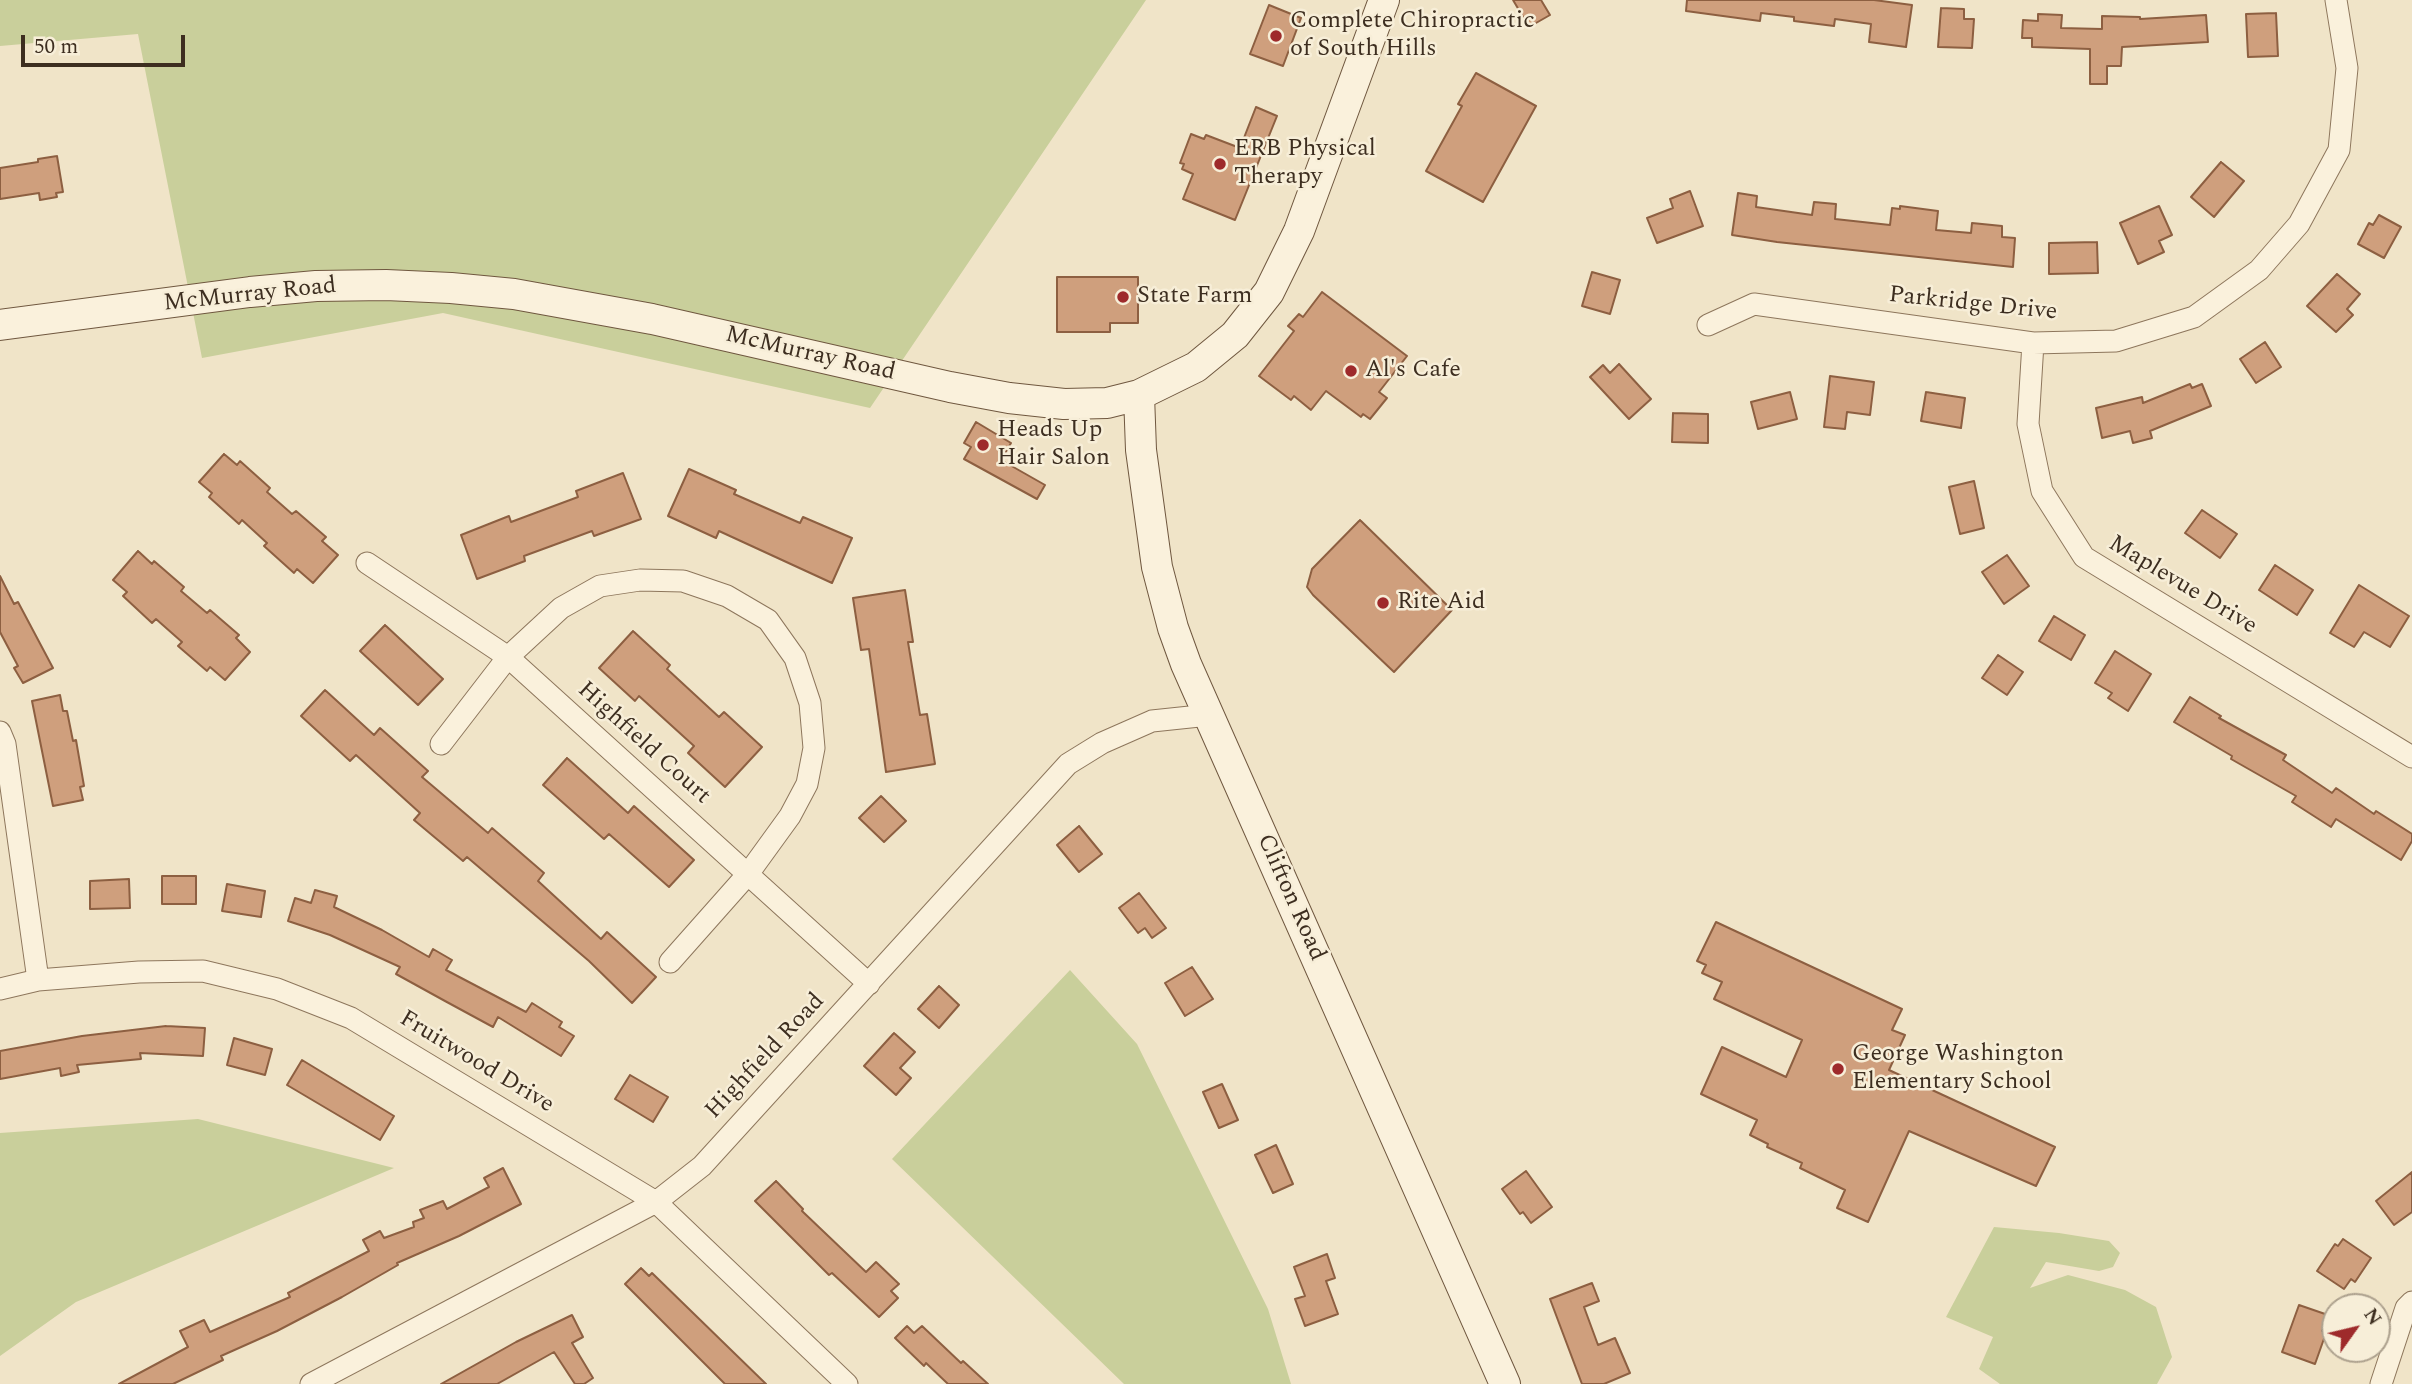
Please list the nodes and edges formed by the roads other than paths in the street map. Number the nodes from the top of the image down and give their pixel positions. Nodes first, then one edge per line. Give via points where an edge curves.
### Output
1 (1384, 0) edge
2 (2336, 0) edge
3 (0, 325) edge
4 (1708, 325) dead end
5 (2033, 343) junction
6 (1139, 395) junction
7 (367, 563) dead end
8 (508, 657) junction
9 (1209, 715) junction
10 (0, 732) edge
11 (441, 744) dead end
12 (2412, 757) edge
13 (8, 830) edge
14 (748, 874) junction
15 (670, 962) dead end
16 (38, 981) junction
17 (869, 984) junction
18 (0, 989) edge
19 (656, 1202) junction
20 (2412, 1302) edge
21 (311, 1384) edge
22 (847, 1384) edge
23 (1505, 1384) edge
24 (2381, 1384) edge

1 - 6 main road, McMurray Road via 1299,231 1269,292 1217,352
2 - 5 street, Parkridge Drive via 2347,68 2339,150 2298,224 2259,270 2194,317 2116,341
3 - 6 main road, McMurray Road via 289,288 451,288 641,317 1009,398 1087,405
4 - 5 street, Parkridge Drive via 1754,303
5 - 12 street, Maplevue Drive via 2028,424 2042,491 2084,557
6 - 9 main road, Clifton Road via 1140,450 1157,567 1173,628
7 - 8 street, Highfield Court
8 - 11 street
8 - 14 street, Highfield Court
8 - 14 street via 561,608 600,586 640,580 683,581 727,596 768,620 795,658 810,703 814,748 807,784
9 - 17 street, Highfield Road via 1152,721 1068,764
9 - 23 main road, Clifton Road
10 - 13 street via 5,744
13 - 16 street
14 - 15 street
14 - 17 street, Highfield Court
16 - 18 street, Fruitwood Drive
16 - 19 street, Fruitwood Drive via 203,971 277,989 351,1018
17 - 19 street, Highfield Road via 702,1166
19 - 21 street, Highfield Road
19 - 22 street, Fruitwood Drive
20 - 24 street

